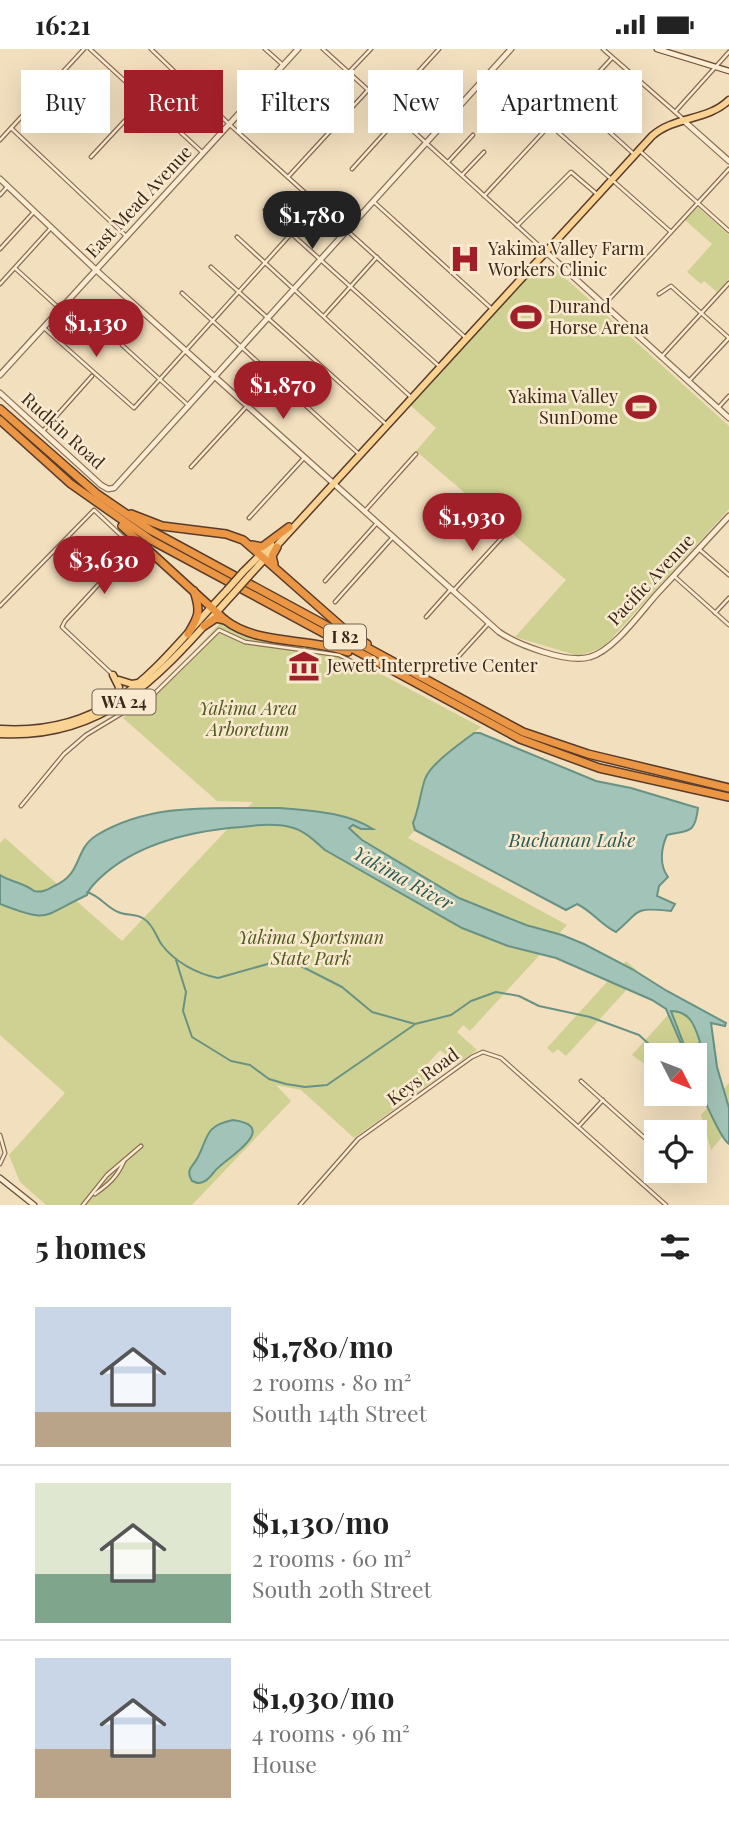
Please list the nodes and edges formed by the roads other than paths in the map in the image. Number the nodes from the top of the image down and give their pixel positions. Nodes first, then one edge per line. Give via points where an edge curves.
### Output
1 (84, 49) edge
2 (90, 49) edge
3 (151, 49) edge
4 (265, 49) edge
5 (298, 49) edge
6 (323, 49) edge
7 (371, 49) edge
8 (439, 49) edge
9 (511, 49) edge
10 (603, 49) edge
11 (657, 49) edge
12 (729, 52) edge
13 (612, 58) junction
14 (283, 65) junction
15 (715, 67) junction
16 (347, 70) edge
17 (351, 70) edge
18 (420, 70) edge
19 (601, 70) edge
20 (729, 71) edge
21 (354, 77) edge
22 (124, 80) edge
23 (368, 90) joint
24 (729, 100) edge
25 (674, 112) junction
26 (684, 121) junction
27 (124, 122) edge
28 (229, 124) junction
29 (11, 128) junction
30 (182, 133) edge
31 (384, 133) edge
32 (416, 133) edge
33 (543, 133) edge
34 (559, 133) edge
35 (613, 133) edge
36 (473, 135) dead end
37 (0, 140) edge
38 (427, 143) junction
39 (484, 152) dead end
40 (203, 153) junction
41 (637, 153) junction
42 (91, 157) dead end
43 (729, 161) edge
44 (448, 162) junction
45 (352, 169) dead end
46 (729, 169) edge
47 (462, 175) junction
48 (288, 177) junction
49 (0, 179) edge
50 (612, 180) junction
51 (8, 186) junction
52 (0, 195) edge
53 (598, 195) junction
54 (484, 196) junction
55 (374, 202) junction
56 (698, 203) junction
57 (318, 204) junction
58 (35, 210) junction
59 (265, 210) dead end
60 (52, 226) junction
61 (517, 226) junction
62 (348, 231) junction
63 (729, 231) edge
64 (671, 232) junction
65 (292, 234) junction
66 (126, 236) junction
67 (237, 237) dead end
68 (0, 249) edge
69 (545, 252) junction
70 (377, 257) junction
71 (321, 260) junction
72 (265, 263) junction
73 (211, 267) dead end
74 (15, 268) junction
75 (96, 270) junction
76 (0, 284) edge
77 (729, 284) edge
78 (350, 286) junction
79 (295, 289) junction
80 (239, 292) junction
81 (182, 293) dead end
82 (659, 294) dead end
83 (604, 305) junction
84 (60, 309) junction
85 (492, 309) junction
86 (701, 312) junction
87 (324, 316) junction
88 (268, 318) junction
89 (213, 321) junction
90 (43, 327) junction
91 (466, 338) junction
92 (729, 338) edge
93 (122, 345) dead end
94 (242, 347) junction
95 (187, 350) junction
96 (661, 357) junction
97 (440, 367) junction
98 (0, 375) edge
99 (92, 376) dead end
100 (215, 377) junction
101 (160, 379) junction
102 (689, 381) junction
103 (0, 393) edge
104 (729, 396) edge
105 (412, 398) junction
106 (189, 406) junction
107 (247, 406) junction
108 (718, 408) junction
109 (0, 409) edge
110 (729, 418) edge
111 (0, 420) edge
112 (387, 425) junction
113 (43, 431) junction
114 (416, 454) dead end
115 (360, 455) junction
116 (54, 457) junction
117 (304, 458) junction
118 (191, 467) dead end
119 (333, 484) junction
120 (318, 501) junction
121 (96, 507) junction
122 (364, 512) junction
123 (729, 516) edge
124 (249, 518) dead end
125 (724, 521) junction
126 (377, 523) junction
127 (729, 526) edge
128 (289, 527) junction
129 (508, 531) dead end
130 (393, 537) junction
131 (243, 540) junction
132 (276, 547) junction
133 (699, 549) junction
134 (263, 556) junction
135 (276, 568) junction
136 (729, 575) edge
137 (674, 576) junction
138 (325, 582) dead end
139 (452, 590) junction
140 (194, 591) junction
141 (729, 598) edge
142 (335, 602) dead end
143 (0, 606) edge
144 (214, 609) junction
145 (715, 613) junction
146 (426, 617) dead end
147 (225, 620) junction
148 (489, 623) junction
149 (729, 625) edge
150 (204, 626) junction
151 (188, 634) junction
152 (448, 668) dead end
153 (371, 671) dead end
154 (116, 678) junction
155 (143, 681) junction
156 (436, 687) junction
157 (132, 693) junction
158 (439, 697) junction
159 (118, 700) junction
160 (142, 703) junction
161 (0, 731) edge
162 (729, 788) edge
163 (729, 797) edge
164 (20, 806) dead end
165 (581, 1081) dead end
166 (603, 1100) junction
167 (579, 1126) junction
168 (0, 1135) edge
169 (644, 1137) edge
170 (142, 1146) dead end
171 (124, 1161) junction
172 (0, 1164) edge
173 (0, 1178) edge
174 (90, 1197) junction
175 (34, 1205) edge
176 (83, 1205) edge
177 (300, 1205) edge
178 (666, 1205) edge

1 - 29 street
2 - 22 street
3 - 28 street
4 - 14 street
5 - 14 street, East Mead Avenue
6 - 16 street
7 - 17 street
8 - 18 street
9 - 38 street
10 - 13 street
11 - 15 street
12 - 15 street
13 - 19 street
13 - 25 street
14 - 28 street, East Mead Avenue
15 - 20 street
15 - 25 street
21 - 23 street
23 - 48 street
24 - 26 main road
25 - 26 street
26 - 41 main road via 662,128
26 - 43 street
27 - 42 street
28 - 40 street, East Mead Avenue
28 - 48 street
29 - 37 street
29 - 66 street
30 - 40 street
31 - 45 street
32 - 38 street
33 - 54 street
34 - 50 street
35 - 41 street
36 - 44 street
38 - 44 street
38 - 55 street
39 - 47 street
40 - 66 street, East Mead Avenue
41 - 50 main road
41 - 56 street
44 - 47 street
46 - 56 street
47 - 54 street
48 - 57 street
49 - 51 street
50 - 53 main road
50 - 64 street
51 - 52 street
51 - 58 street
53 - 61 street via 571,172
53 - 69 main road
54 - 61 street
55 - 62 street
55 - 85 street
56 - 63 street
56 - 64 street
57 - 62 street
57 - 65 street
58 - 60 street
58 - 68 street
59 - 65 street
60 - 74 street
60 - 75 street
61 - 69 street
62 - 70 street
62 - 71 street
64 - 83 street
65 - 71 street
65 - 72 street
66 - 75 street, East Mead Avenue
67 - 72 street
69 - 83 street
69 - 85 main road
70 - 78 street
70 - 91 street
71 - 78 street
71 - 79 street
72 - 79 street
72 - 80 street
73 - 80 street
74 - 76 street
74 - 84 street
75 - 84 street, East Mead Avenue
75 - 95 street
77 - 86 street
78 - 87 street
78 - 97 street
79 - 87 street
79 - 88 street
80 - 88 street
80 - 89 street
81 - 89 street
82 - 86 street via 671,286
83 - 96 street
84 - 90 street, East Mead Avenue
85 - 91 main road
86 - 92 street
86 - 96 street
87 - 105 street
88 - 94 street
88 - 112 street
89 - 94 street
89 - 95 street
90 - 98 street, East Mead Avenue
90 - 101 street via 134,408
91 - 97 main road
92 - 102 street
93 - 101 street
94 - 100 street
94 - 115 street
95 - 100 street
95 - 101 street
96 - 102 street
97 - 105 main road
99 - 113 street
100 - 106 street
100 - 107 street
101 - 106 street
102 - 108 street
103 - 113 street, Rudkin Road
104 - 108 street
105 - 112 main road
106 - 113 street, Rudkin Road via 116,486 108,489
107 - 117 street
107 - 118 street
108 - 110 street
109 - 116 highway, I 82
111 - 121 highway, I 82
112 - 115 main road
114 - 122 street
115 - 119 main road
116 - 131 highway via 130,514
116 - 156 highway, I 82 via 97,494 157,535
117 - 119 street
117 - 124 street
119 - 120 main road
119 - 122 street
120 - 128 main road
120 - 132 main road
121 - 140 highway
121 - 143 street
121 - 154 street via 130,550 62,627
121 - 158 highway, I 82
122 - 126 street
123 - 125 street, Pacific Avenue
125 - 127 street
125 - 133 street, Pacific Avenue
126 - 130 street
126 - 138 street
128 - 131 highway via 262,547
128 - 134 main road
129 - 139 street
130 - 139 street
130 - 142 street
131 - 134 highway
132 - 134 main road
132 - 135 highway via 272,556
133 - 136 street
133 - 137 street, Pacific Avenue
134 - 135 highway
134 - 144 main road, WA 24, bridge
135 - 156 highway via 344,629
137 - 145 street
137 - 148 street, Pacific Avenue via 609,646 589,658 568,658 515,641
139 - 146 street
139 - 148 street
140 - 144 highway
140 - 151 highway, WA 24 via 199,610
141 - 145 street
144 - 147 highway
144 - 150 main road, WA 24
144 - 151 main road, WA 24
145 - 149 street
147 - 150 highway via 216,618
147 - 158 highway via 246,632 341,649
148 - 152 street
150 - 157 main road, WA 24 via 161,672
151 - 155 main road, WA 24
153 - 160 street via 339,655 245,642 219,630
154 - 155 main road via 132,684
154 - 157 street
154 - 159 main road
155 - 157 main road, WA 24
156 - 162 highway, I 82 via 523,732 588,754
157 - 159 main road, WA 24
157 - 160 street
157 - 161 main road, WA 24 via 90,720 62,729
158 - 163 highway, I 82 via 520,740 599,768
159 - 161 main road, WA 24 via 62,724
160 - 164 street via 86,735 56,762
165 - 166 street
166 - 167 street
166 - 169 street
167 - 177 street, Keys Road via 501,1058 483,1052 358,1139
167 - 178 street, Keys Road
168 - 172 street via 5,1153
170 - 171 street
171 - 174 street
171 - 174 street via 108,1186
173 - 175 street
174 - 176 street

